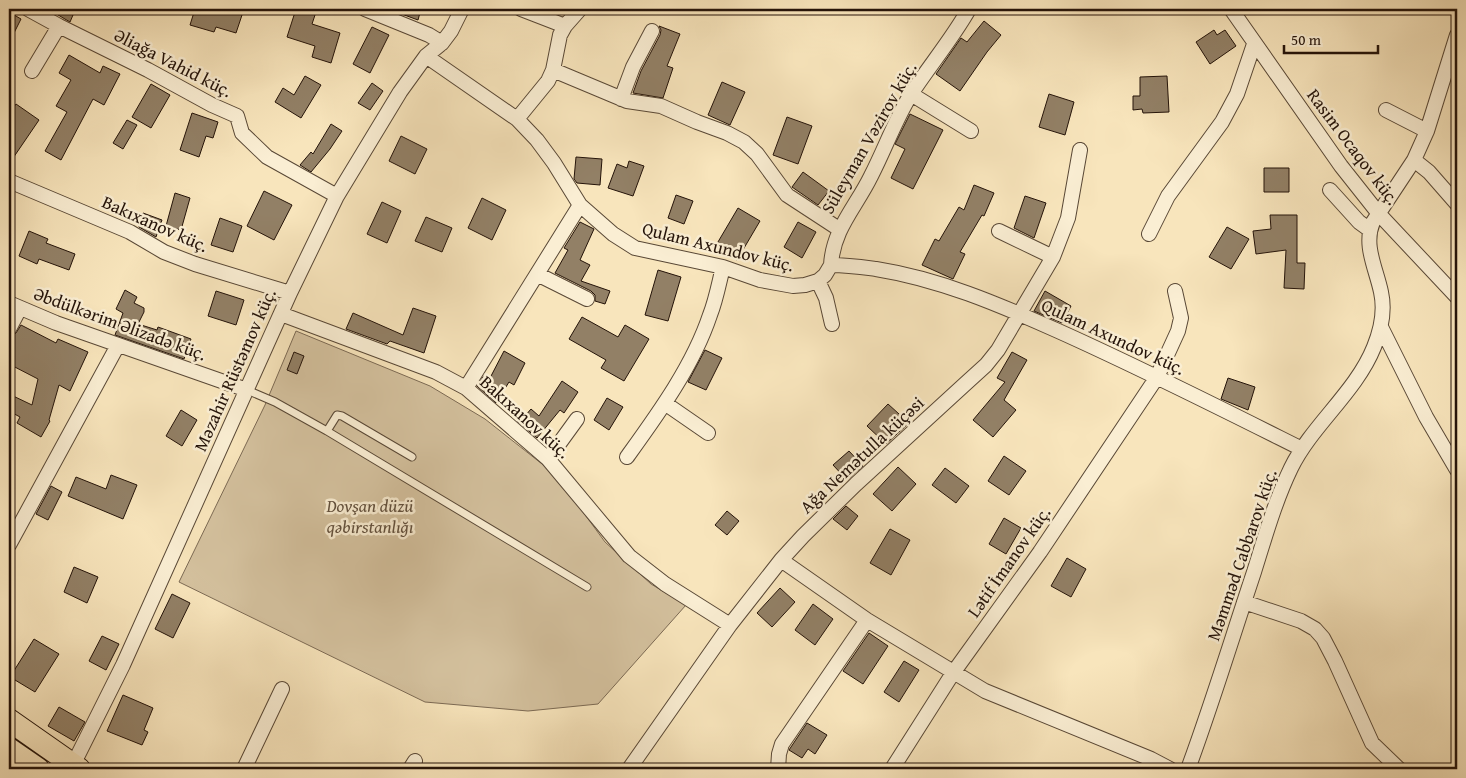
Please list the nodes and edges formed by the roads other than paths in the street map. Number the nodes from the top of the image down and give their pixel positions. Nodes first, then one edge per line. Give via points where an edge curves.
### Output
1 (28, 9) edge
2 (366, 9) edge
3 (462, 9) edge
4 (521, 9) edge
5 (580, 9) edge
6 (969, 9) edge
7 (1231, 9) edge
8 (59, 26) junction
9 (565, 26) junction
10 (652, 31) dead end
11 (1457, 35) edge
12 (442, 43) junction
13 (1254, 44) junction
14 (426, 56) junction
15 (553, 70) junction
16 (32, 71) dead end
17 (911, 94) junction
18 (621, 99) junction
19 (1386, 110) dead end
20 (517, 119) junction
21 (1427, 131) junction
22 (971, 132) dead end
23 (1080, 150) dead end
24 (1414, 160) junction
25 (9, 182) edge
26 (1330, 190) dead end
27 (337, 196) junction
28 (1457, 204) edge
29 (580, 205) junction
30 (1379, 214) junction
31 (839, 229) junction
32 (999, 230) dead end
33 (1370, 230) junction
34 (1149, 234) dead end
35 (1053, 257) junction
36 (831, 265) junction
37 (723, 267) junction
38 (537, 274) junction
39 (818, 281) junction
40 (1175, 291) dead end
41 (290, 293) junction
42 (1457, 297) edge
43 (587, 299) dead end
44 (14, 306) edge
45 (281, 314) junction
46 (1020, 314) junction
47 (832, 324) dead end
48 (1381, 327) junction
49 (9, 329) edge
50 (118, 345) junction
51 (1157, 377) junction
52 (466, 388) junction
53 (247, 390) junction
54 (666, 404) junction
55 (577, 419) dead end
56 (327, 431) junction
57 (708, 433) dead end
58 (1302, 449) junction
59 (412, 457) dead end
60 (627, 457) dead end
61 (548, 459) junction
62 (1457, 470) edge
63 (9, 545) edge
64 (781, 560) junction
65 (586, 587) dead end
66 (1244, 602) junction
67 (867, 620) junction
68 (730, 625) junction
69 (953, 673) junction
70 (282, 689) dead end
71 (9, 720) edge
72 (9, 749) edge
73 (76, 767) edge
74 (38, 769) edge
75 (244, 769) edge
76 (629, 769) edge
77 (778, 769) edge
78 (892, 769) edge
79 (1170, 769) edge
80 (1188, 769) edge
81 (1399, 769) edge

1 - 8 street, Əliağa Vahid küç.
2 - 12 street
3 - 12 street, Məzahir Rüstəmov küç.
4 - 9 street
5 - 9 street
6 - 17 street, Süleyman Vəzirov küç.
7 - 13 street, Rasim Ocaqov küç.
8 - 16 street
8 - 27 street, Əliağa Vahid küç. via 237,116 242,133 267,157
9 - 15 street
10 - 18 street via 633,66
11 - 21 street
12 - 14 street, Məzahir Rüstəmov küç.
13 - 30 street, Rasim Ocaqov küç.
13 - 34 street via 1237,94 1222,122 1168,196
14 - 20 street, Qulam Axundov küç.
14 - 27 street, Məzahir Rüstəmov küç. via 400,92
15 - 18 street
15 - 20 street
17 - 22 street
17 - 31 street, Süleyman Vəzirov küç. via 871,176
18 - 31 street via 661,106 744,142 757,154 786,195
19 - 21 street
20 - 29 street, Qulam Axundov küç. via 554,163
21 - 24 street
23 - 35 street, Ağa Nemətulla küçəsi via 1068,218
24 - 28 street
24 - 30 street
25 - 41 street, Bakıxanov küç. via 130,232 164,252
26 - 33 street
27 - 41 street, Məzahir Rüstəmov küç.
29 - 37 street, Qulam Axundov küç. via 613,234 635,248
29 - 38 street
30 - 33 street
30 - 42 street, Rasim Ocaqov küç.
31 - 36 street, Süleyman Vəzirov küç.
32 - 35 street
33 - 48 street, Məmməd Cabbarov küç. via 1371,258 1381,293
35 - 46 street, Ağa Nemətulla küçəsi
36 - 39 street
36 - 46 street, Qulam Axundov küç. via 925,278
37 - 39 street, Qulam Axundov küç. via 760,280 794,286
37 - 54 street via 711,315
38 - 43 street
38 - 52 street
39 - 47 street
40 - 51 street, Lətif İmanov küç. via 1181,318
41 - 45 street, Məzahir Rüstəmov küç.
44 - 49 street
44 - 50 street, Əbdülkərim Əlizadə küç.
45 - 52 street, Bakıxanov küç. via 436,372
45 - 53 street, Məzahir Rüstəmov küç.
46 - 51 street, Qulam Axundov küç.
46 - 64 street, Ağa Nemətulla küçəsi via 986,364 856,484
48 - 58 street, Məmməd Cabbarov küç. via 1364,368
48 - 62 street via 1426,417
50 - 53 street, Əbdülkərim Əlizadə küç.
50 - 63 street
51 - 58 street, Qulam Axundov küç.
51 - 69 street, Lətif İmanov küç. via 1040,552
52 - 61 street, Bakıxanov küç.
53 - 56 lane
53 - 73 street, Məzahir Rüstəmov küç.
54 - 57 street
54 - 60 street
55 - 61 street
56 - 59 lane via 334,418 342,416
56 - 65 lane
58 - 66 street, Məmməd Cabbarov küç. via 1284,484
61 - 68 street, Bakıxanov küç. via 629,556 665,584
64 - 67 street
64 - 68 street, Ağa Nemətulla küçəsi
66 - 80 street, Məmməd Cabbarov küç.
66 - 81 street via 1301,621 1315,629 1335,661 1372,743
67 - 69 street
67 - 77 street via 782,744
68 - 76 street, Ağa Nemətulla küçəsi
69 - 78 street, Lətif İmanov küç.
69 - 79 street via 985,692
70 - 75 street
71 - 73 highway
72 - 74 highway

